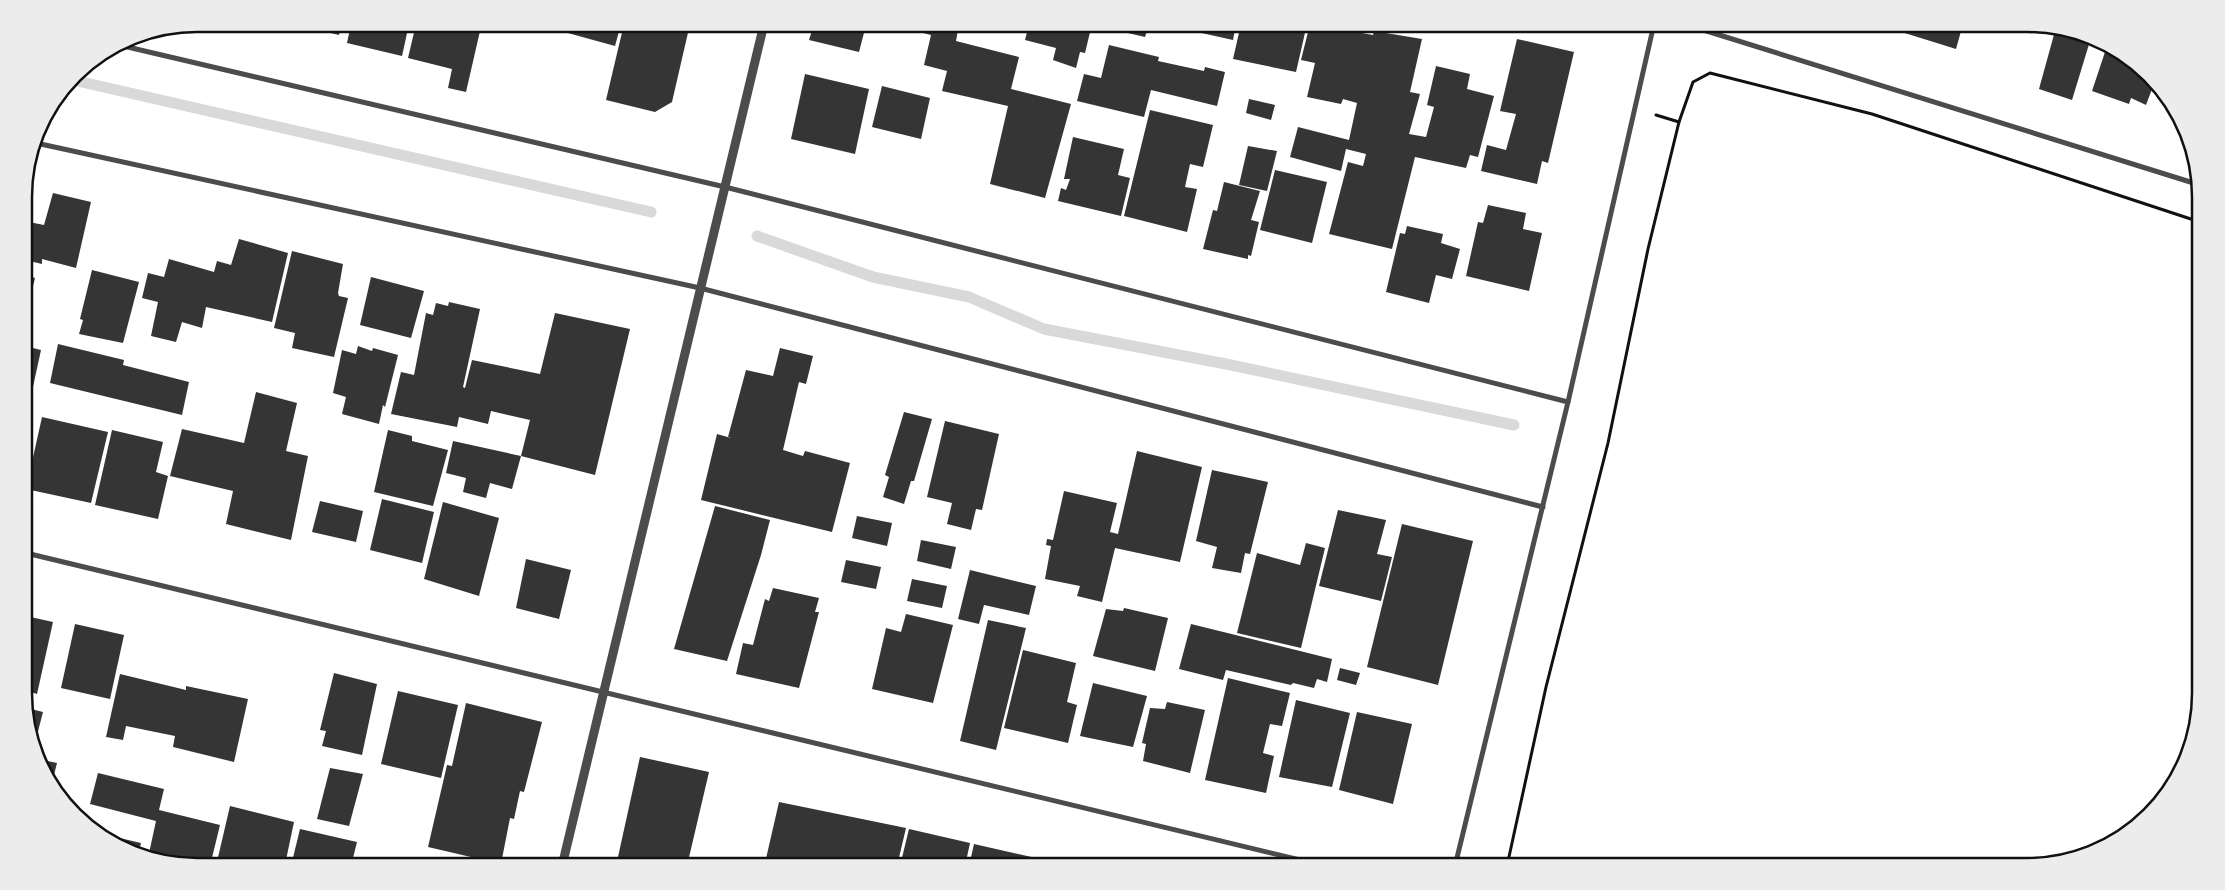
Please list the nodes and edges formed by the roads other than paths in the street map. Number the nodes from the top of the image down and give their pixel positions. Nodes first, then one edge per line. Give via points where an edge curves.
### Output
1 (762, 32) edge
2 (1652, 32) edge
3 (1710, 32) edge
4 (129, 48) edge
5 (42, 144) edge
6 (2191, 182) edge
7 (725, 187) junction
8 (700, 288) junction
9 (1568, 402) junction
10 (1543, 507) junction
11 (32, 554) edge
12 (604, 691) junction
13 (1290, 857) edge
14 (1457, 857) edge
15 (564, 858) edge

1 - 7 street
2 - 9 street
3 - 6 street
4 - 7 street
5 - 8 street
7 - 8 street
7 - 9 street
8 - 10 street
8 - 12 street
9 - 10 street
10 - 14 street
11 - 12 street
12 - 13 street
12 - 15 street

